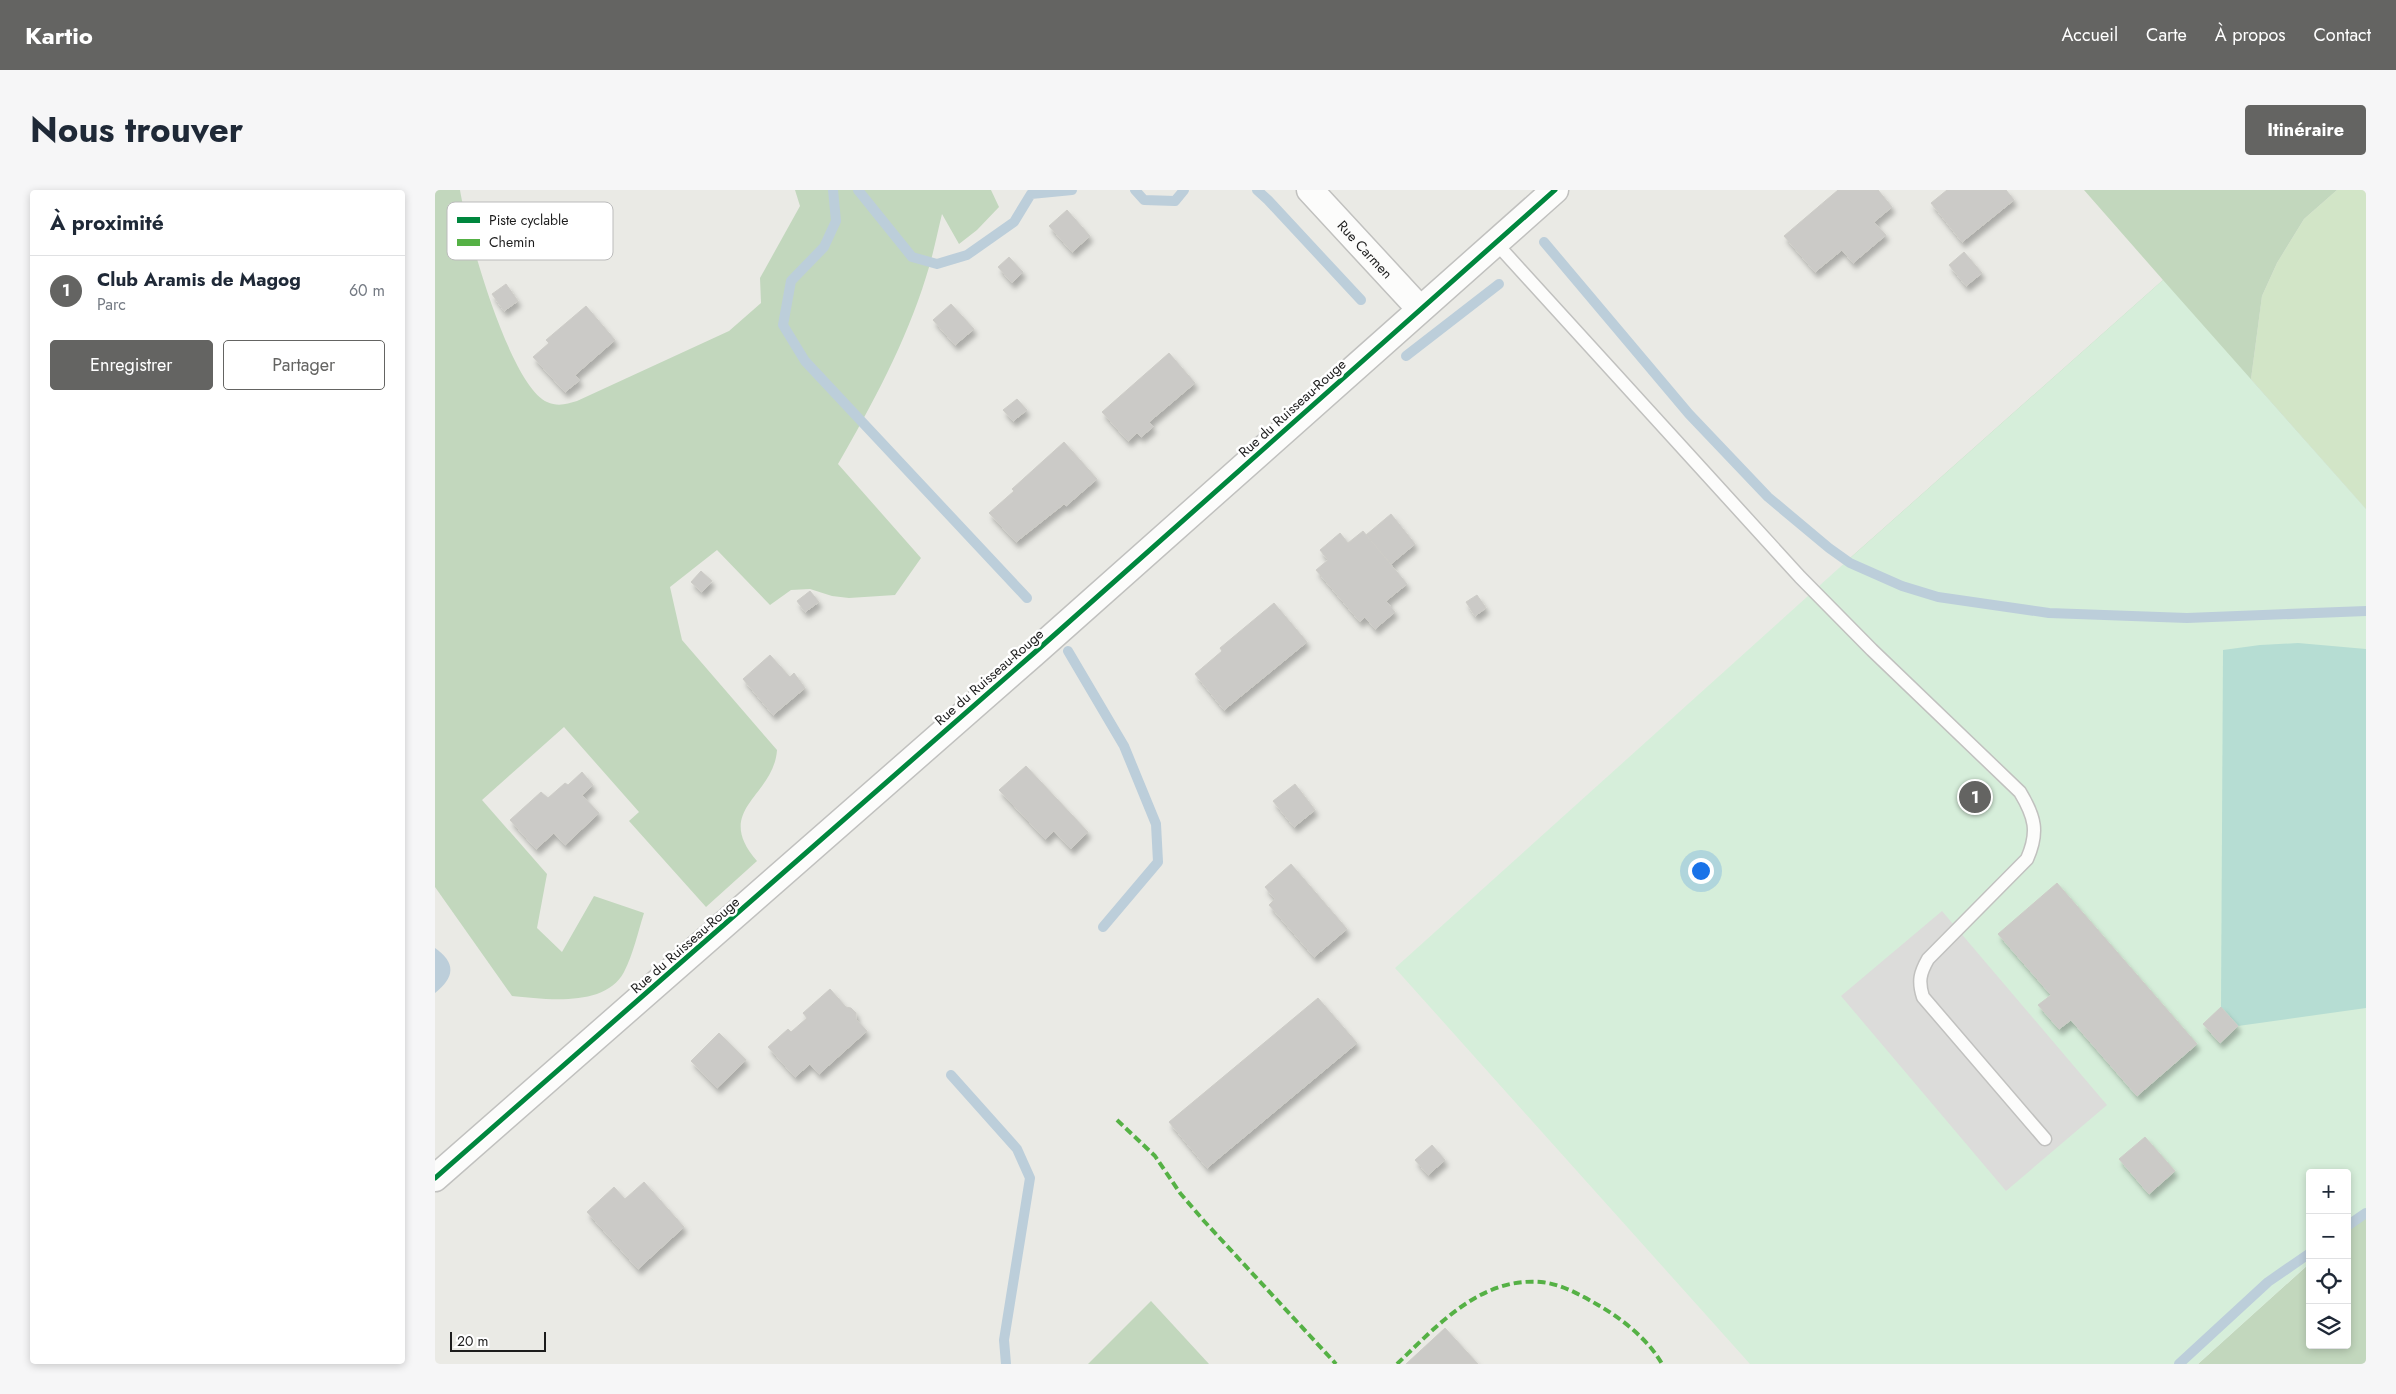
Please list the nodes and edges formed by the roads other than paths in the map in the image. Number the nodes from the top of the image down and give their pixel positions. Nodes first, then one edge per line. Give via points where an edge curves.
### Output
1 (1310, 190) edge
2 (1555, 190) edge
3 (1495, 242) junction
4 (1420, 309) junction
5 (2045, 1140) dead end
6 (435, 1178) edge

1 - 4 street, Rue Carmen
2 - 3 street, Rue du Ruisseau-Rouge
3 - 4 street, Rue du Ruisseau-Rouge
3 - 5 lane via 1800,577 2020,792 2031,810 2035,829 2027,859 1928,959 1919,985 1923,997
4 - 6 street, Rue du Ruisseau-Rouge via 1034,653

